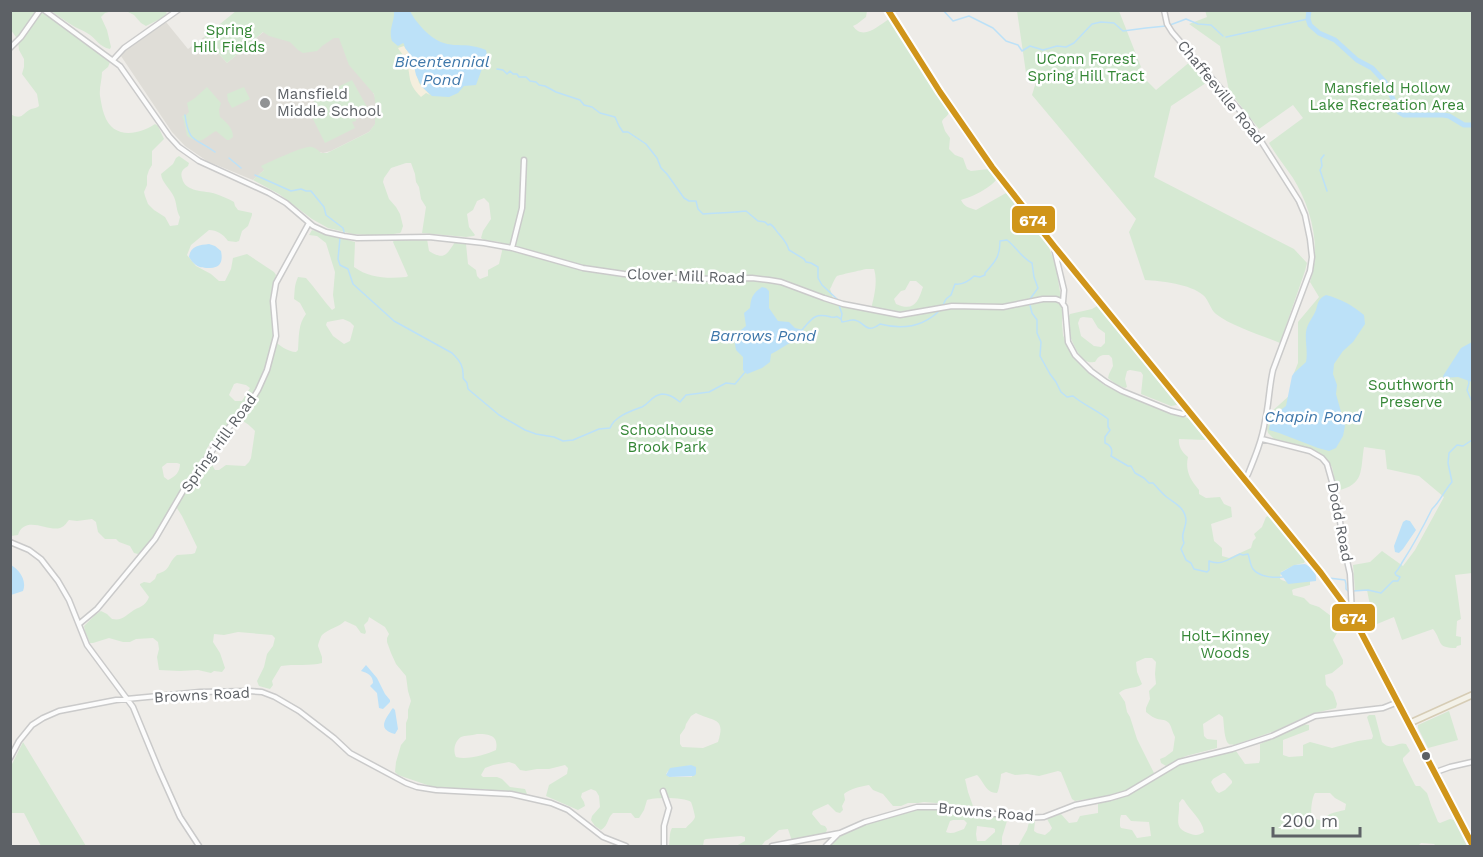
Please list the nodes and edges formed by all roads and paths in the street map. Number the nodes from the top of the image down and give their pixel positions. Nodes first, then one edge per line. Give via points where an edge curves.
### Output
1 (40, 10) edge
2 (44, 10) edge
3 (178, 10) edge
4 (888, 10) edge
5 (1164, 10) edge
6 (10, 48) edge
7 (113, 60) junction
8 (524, 160) dead end
9 (309, 223) junction
10 (1054, 246) junction
11 (512, 248) junction
12 (1063, 303) junction
13 (1189, 410) junction
14 (1262, 439) junction
15 (1245, 479) junction
16 (10, 542) edge
17 (1352, 615) junction
18 (79, 624) junction
19 (1473, 694) edge
20 (128, 699) junction
21 (1399, 702) junction
22 (1410, 723) junction
23 (10, 758) edge
24 (1473, 762) edge
25 (1436, 772) junction
26 (663, 791) dead end
27 (840, 833) junction
28 (1473, 844) edge
29 (200, 846) edge
30 (626, 846) edge
31 (664, 846) edge
32 (772, 846) edge
33 (826, 846) edge

1 - 6 street
2 - 7 street
3 - 7 street
4 - 10 main road via 992,167
5 - 14 street, Chaffeeville Road via 1172,32 1246,119 1299,201 1308,227 1310,271 1273,370
7 - 9 street via 179,147 199,161 269,193
8 - 11 street via 521,214
9 - 11 street, Clover Mill Road via 344,236 429,237
9 - 18 street, Spring Hill Road via 276,283 276,336 258,390 183,491 155,539 97,609
10 - 12 street via 1064,290
10 - 13 main road
11 - 12 street, Clover Mill Road via 583,268 624,274 782,282 843,304 900,315 952,306 1003,307 1048,298
12 - 13 street via 1068,342 1090,371 1122,391 1171,411 1183,414
13 - 15 main road
14 - 15 street, Chaffeeville Road
14 - 17 street, Dodd Road via 1310,451 1327,464 1352,592
15 - 17 main road
16 - 18 street via 29,550 48,568
17 - 21 main road
18 - 20 street via 88,646
19 - 22 main road
20 - 23 street, Browns Road via 59,711 43,718 27,730
20 - 29 street via 180,817
20 - 30 street, Browns Road via 220,691 262,692 299,711 350,753 417,788 511,794 551,804 568,810 603,837
21 - 22 main road
21 - 27 street, Browns Road via 1383,708 1315,716 1272,736 1179,762 1127,793 1044,817 917,807
22 - 25 main road
24 - 25 street
25 - 28 main road
26 - 31 street via 669,808
27 - 32 street, Browns Road
27 - 33 street

